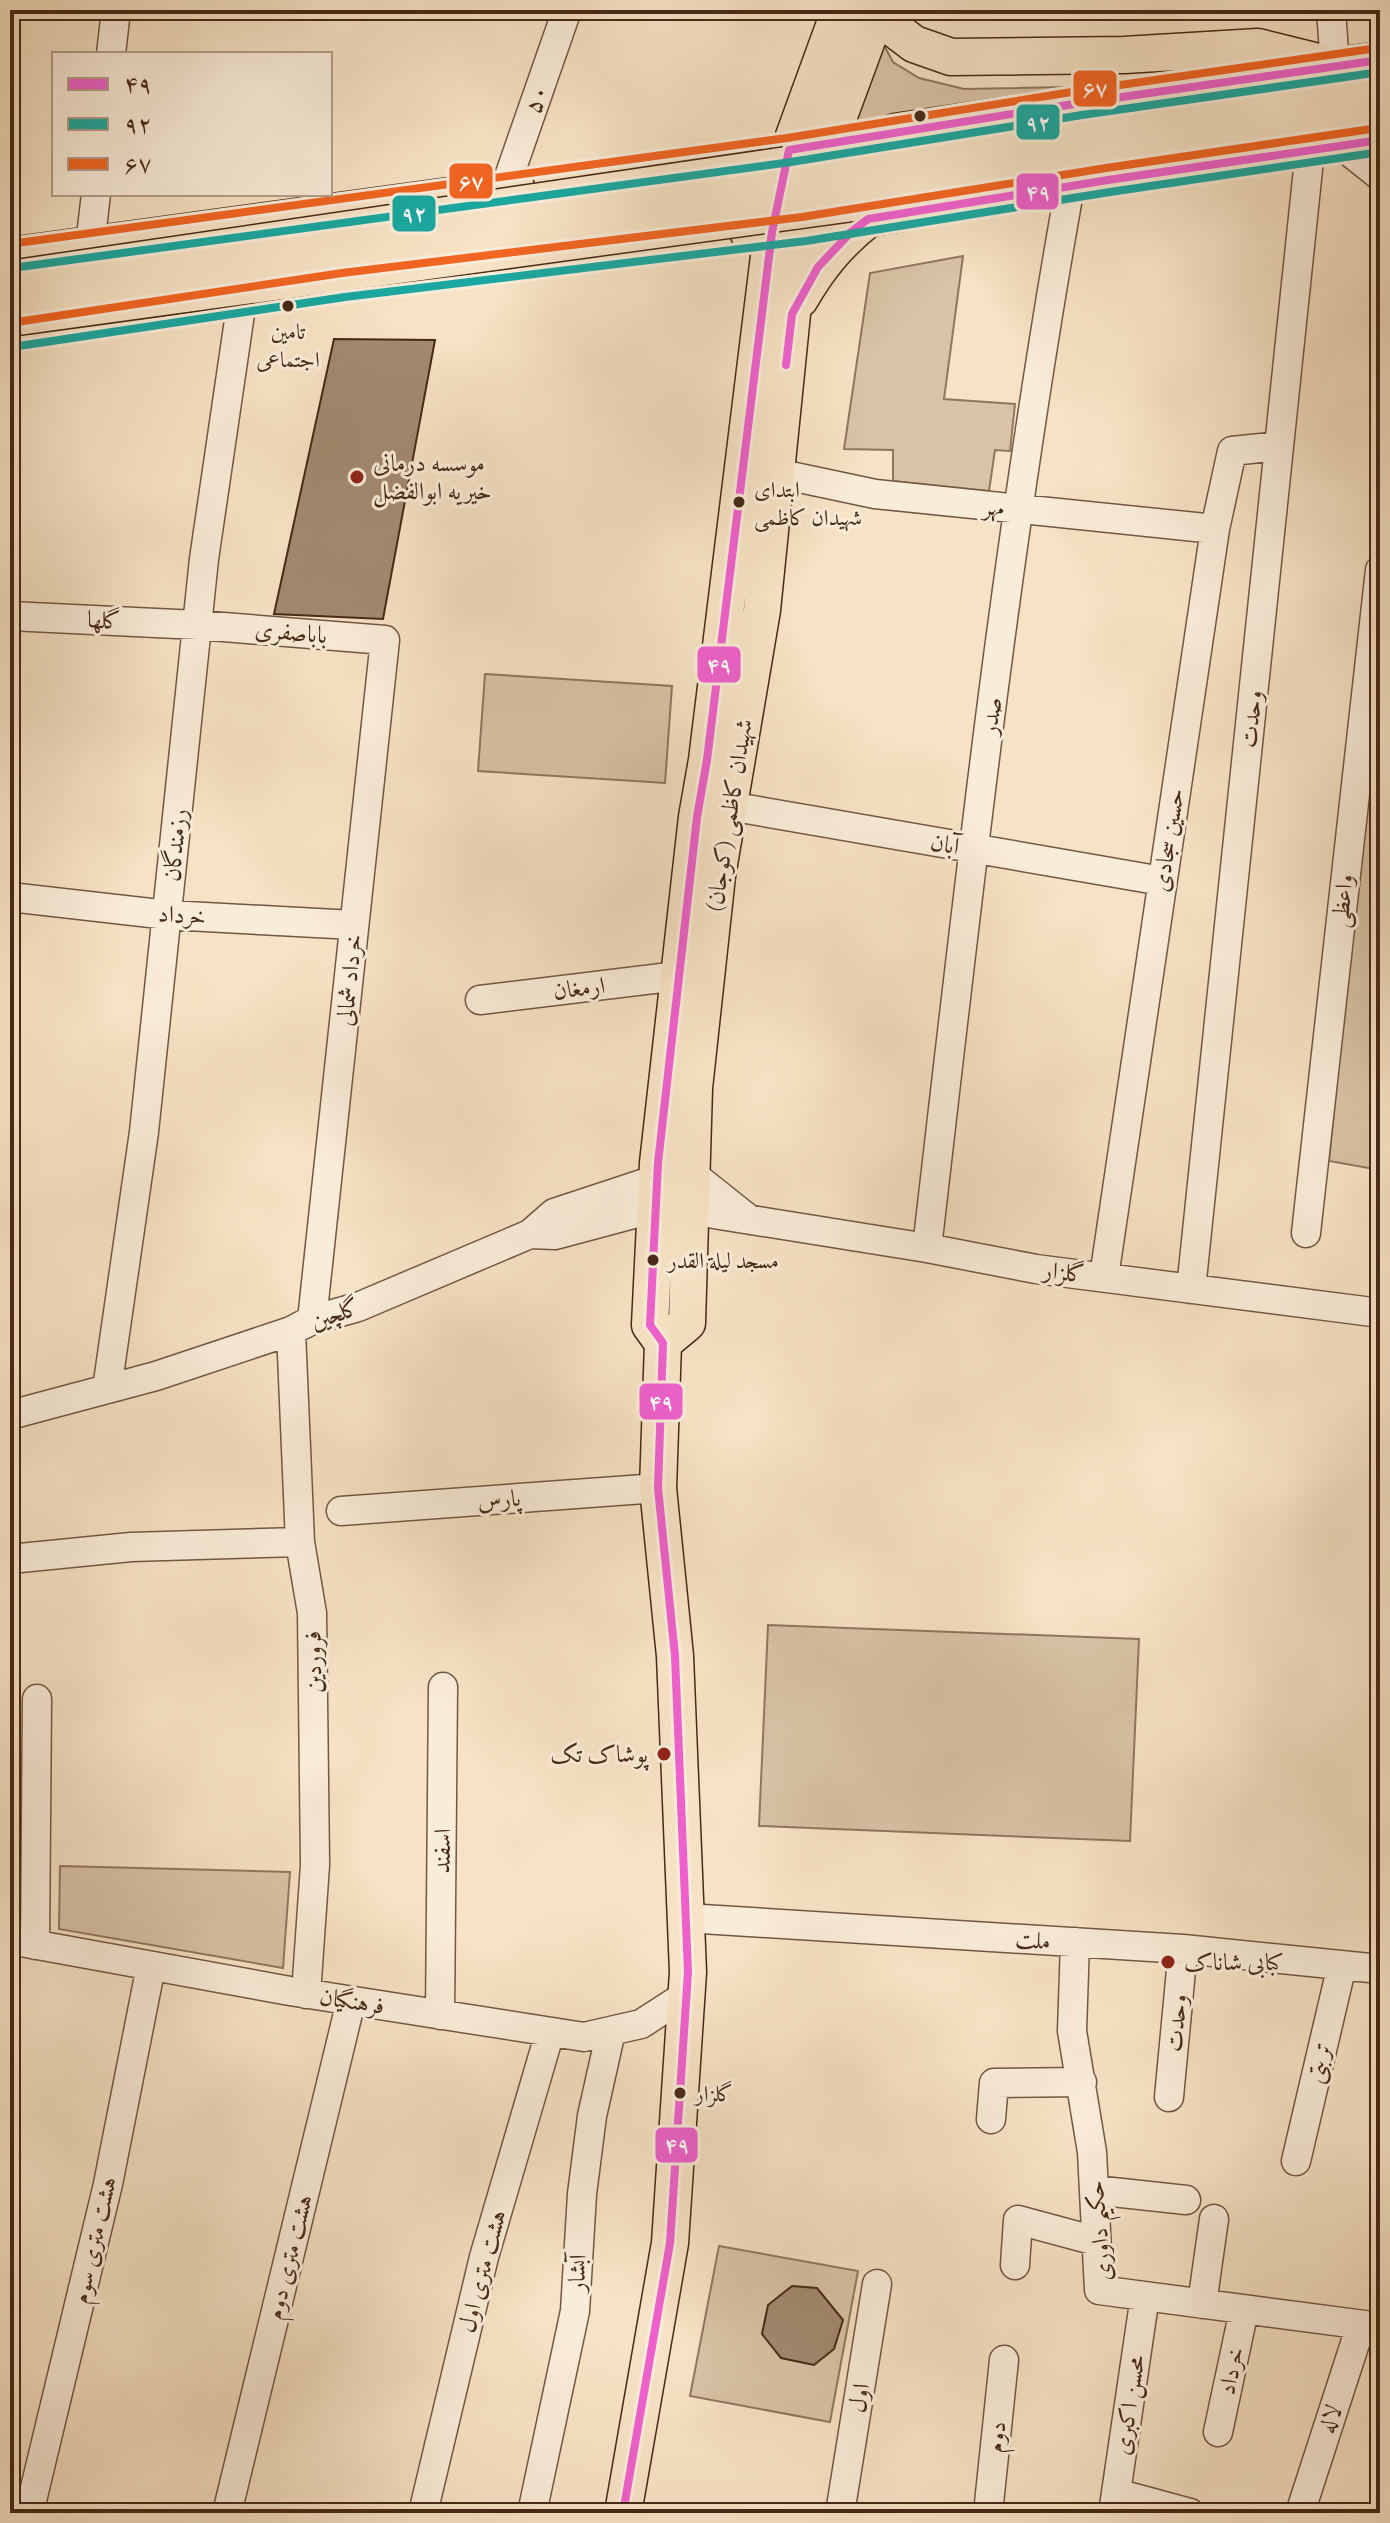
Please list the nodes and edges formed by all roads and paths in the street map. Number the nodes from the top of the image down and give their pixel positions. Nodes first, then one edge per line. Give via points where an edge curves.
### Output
1 (116, 10) edge
2 (567, 10) edge
3 (840, 10) edge
4 (1331, 10) edge
5 (877, 13) edge
6 (111, 52) edge
7 (1380, 60) edge
8 (1335, 66) junction
9 (1380, 87) edge
10 (1380, 128) edge
11 (1380, 140) edge
12 (829, 143) junction
13 (1326, 148) junction
14 (789, 150) junction
15 (1380, 176) edge
16 (1070, 186) junction
17 (505, 188) junction
18 (96, 196) edge
19 (868, 219) junction
20 (788, 230) junction
21 (90, 245) junction
22 (10, 256) edge
23 (10, 282) edge
24 (242, 300) junction
25 (792, 314) junction
26 (10, 315) edge
27 (10, 335) edge
28 (1279, 446) junction
29 (776, 473) junction
30 (1018, 510) junction
31 (1215, 529) junction
32 (1380, 570) edge
33 (10, 616) edge
34 (198, 625) junction
35 (385, 640) joint
36 (729, 806) junction
37 (973, 850) junction
38 (1162, 881) junction
39 (10, 897) edge
40 (168, 915) junction
41 (354, 925) junction
42 (678, 976) junction
43 (480, 1000) dead end
44 (673, 1193) junction
45 (750, 1221) junction
46 (1306, 1233) dead end
47 (927, 1248) junction
48 (1104, 1277) junction
49 (1191, 1289) junction
50 (1380, 1313) edge
51 (301, 1326) junction
52 (107, 1389) junction
53 (10, 1415) edge
54 (658, 1488) junction
55 (341, 1511) dead end
56 (300, 1542) junction
57 (10, 1559) edge
58 (443, 1687) dead end
59 (37, 1699) dead end
60 (686, 1918) junction
61 (22, 1942) edge
62 (1075, 1942) junction
63 (1183, 1949) junction
64 (1342, 1965) junction
65 (151, 1966) junction
66 (1380, 1969) edge
67 (306, 1994) junction
68 (686, 1995) junction
69 (351, 2001) junction
70 (440, 2015) junction
71 (611, 2031) junction
72 (550, 2032) junction
73 (1082, 2082) junction
74 (1169, 2097) dead end
75 (991, 2119) dead end
76 (1296, 2161) dead end
77 (1094, 2190) junction
78 (1186, 2200) dead end
79 (1214, 2219) dead end
80 (1096, 2241) junction
81 (1015, 2265) dead end
82 (877, 2284) dead end
83 (1145, 2296) junction
84 (1202, 2304) junction
85 (1244, 2310) junction
86 (1370, 2326) edge
87 (1004, 2360) dead end
88 (1218, 2432) dead end
89 (1114, 2503) edge
90 (29, 2513) edge
91 (227, 2513) edge
92 (423, 2513) edge
93 (532, 2513) edge
94 (623, 2513) edge
95 (840, 2513) edge
96 (988, 2513) edge
97 (1190, 2513) edge
98 (1300, 2513) edge

1 - 6 street
2 - 17 street, ۵۰
3 - 14 main road
4 - 8 street
5 - 8 main road via 914,44 951,57 1258,47
5 - 12 main road
7 - 8 main road
8 - 12 main road
9 - 23 highway, bridge
10 - 26 highway, bridge
11 - 13 main road
12 - 14 main road
12 - 20 main road
13 - 15 street
13 - 16 main road
13 - 28 street, وحدت
14 - 17 main road
14 - 20 main road
16 - 19 main road
16 - 30 street, صدر
17 - 21 main road
18 - 21 street
19 - 20 main road
19 - 25 main road via 818,267
20 - 24 main road
20 - 25 main road, شهیدان کاظمی (کوجان)
20 - 42 main road, شهیدان کاظمی (کوجان) via 697,817
21 - 22 main road
24 - 27 main road
24 - 34 street, رزمندگان
25 - 29 main road, شهیدان کاظمی (کوجان)
28 - 31 street, حسین سجادی via 1232,451
28 - 49 street, وحدت
29 - 30 street, مهر via 875,494
29 - 36 main road, شهیدان کاظمی (کوجان) via 762,610
30 - 31 street, مهر
30 - 37 street, صدر
31 - 38 street, حسین سجادی
32 - 46 street, واعظی
33 - 34 street, گلها
34 - 35 street, باباصفری
34 - 40 street, رزمندگان
35 - 41 street, خرداد شمالی
36 - 37 street, آبان
36 - 44 main road, شهیدان کاظمی (کوجان) via 694,1088
37 - 38 street, آبان
37 - 47 street, صدر
38 - 48 street, حسین سجادی
39 - 40 street, خرداد
40 - 41 street, خرداد
40 - 52 street, رزمندگان
41 - 51 street, خرداد شمالی
42 - 43 street, ارمغان
42 - 44 main road, شهیدان کاظمی (کوجان)
44 - 45 street, گلزار
44 - 45 street
44 - 51 street, گلچین via 554,1213 530,1234
44 - 54 main road, شهیدان کاظمی (کوجان) via 687,1323 663,1343
45 - 47 street, گلزار
47 - 48 street, گلزار
48 - 49 street, گلزار
49 - 50 street, گلزار
51 - 52 street, گلچین
51 - 56 street, فروردین
52 - 53 street, گلچین
54 - 55 street, پارس
54 - 60 main road, شهیدان کاظمی (کوجان) via 675,1656
56 - 57 street via 131,1547
56 - 67 street, فروردین via 312,1613 315,1865
58 - 70 street, اسفند
59 - 61 street
60 - 62 street, ملت
60 - 68 main road, شهیدان کاظمی (کوجان)
61 - 65 street, فرهنگیان
62 - 63 street, ملت
62 - 73 street, حکیم داوری via 1072,2031
63 - 64 street, ملت
63 - 74 street, وحدت
64 - 66 street, ملت
64 - 76 street, تربتی
65 - 67 street, فرهنگیان
65 - 90 street, هشت متری سوم via 108,2184
67 - 69 street, فرهنگیان
68 - 71 street, فرهنگیان via 641,2024
68 - 94 main road, شهیدان کاظمی (کوجان) via 670,2243
69 - 70 street, فرهنگیان
69 - 91 street, هشت متری دوم
70 - 72 street, فرهنگیان
71 - 72 street, فرهنگیان via 584,2037
71 - 93 street, آبشار via 592,2116 575,2311
72 - 92 street, هشت متری اول via 484,2257
73 - 75 street via 994,2083
73 - 77 street, حکیم داوری
77 - 78 street
77 - 80 street, حکیم داوری
79 - 84 street
80 - 81 street via 1018,2220
80 - 83 street, حکیم داوری via 1099,2290
82 - 95 street, اول
83 - 84 street, حکیم داوری
83 - 89 street, محسن اکبری
84 - 85 street, حکیم داوری
85 - 86 street, حکیم داوری
85 - 88 street, خرداد
86 - 98 street, لاله
87 - 96 street, دوم
89 - 97 street

